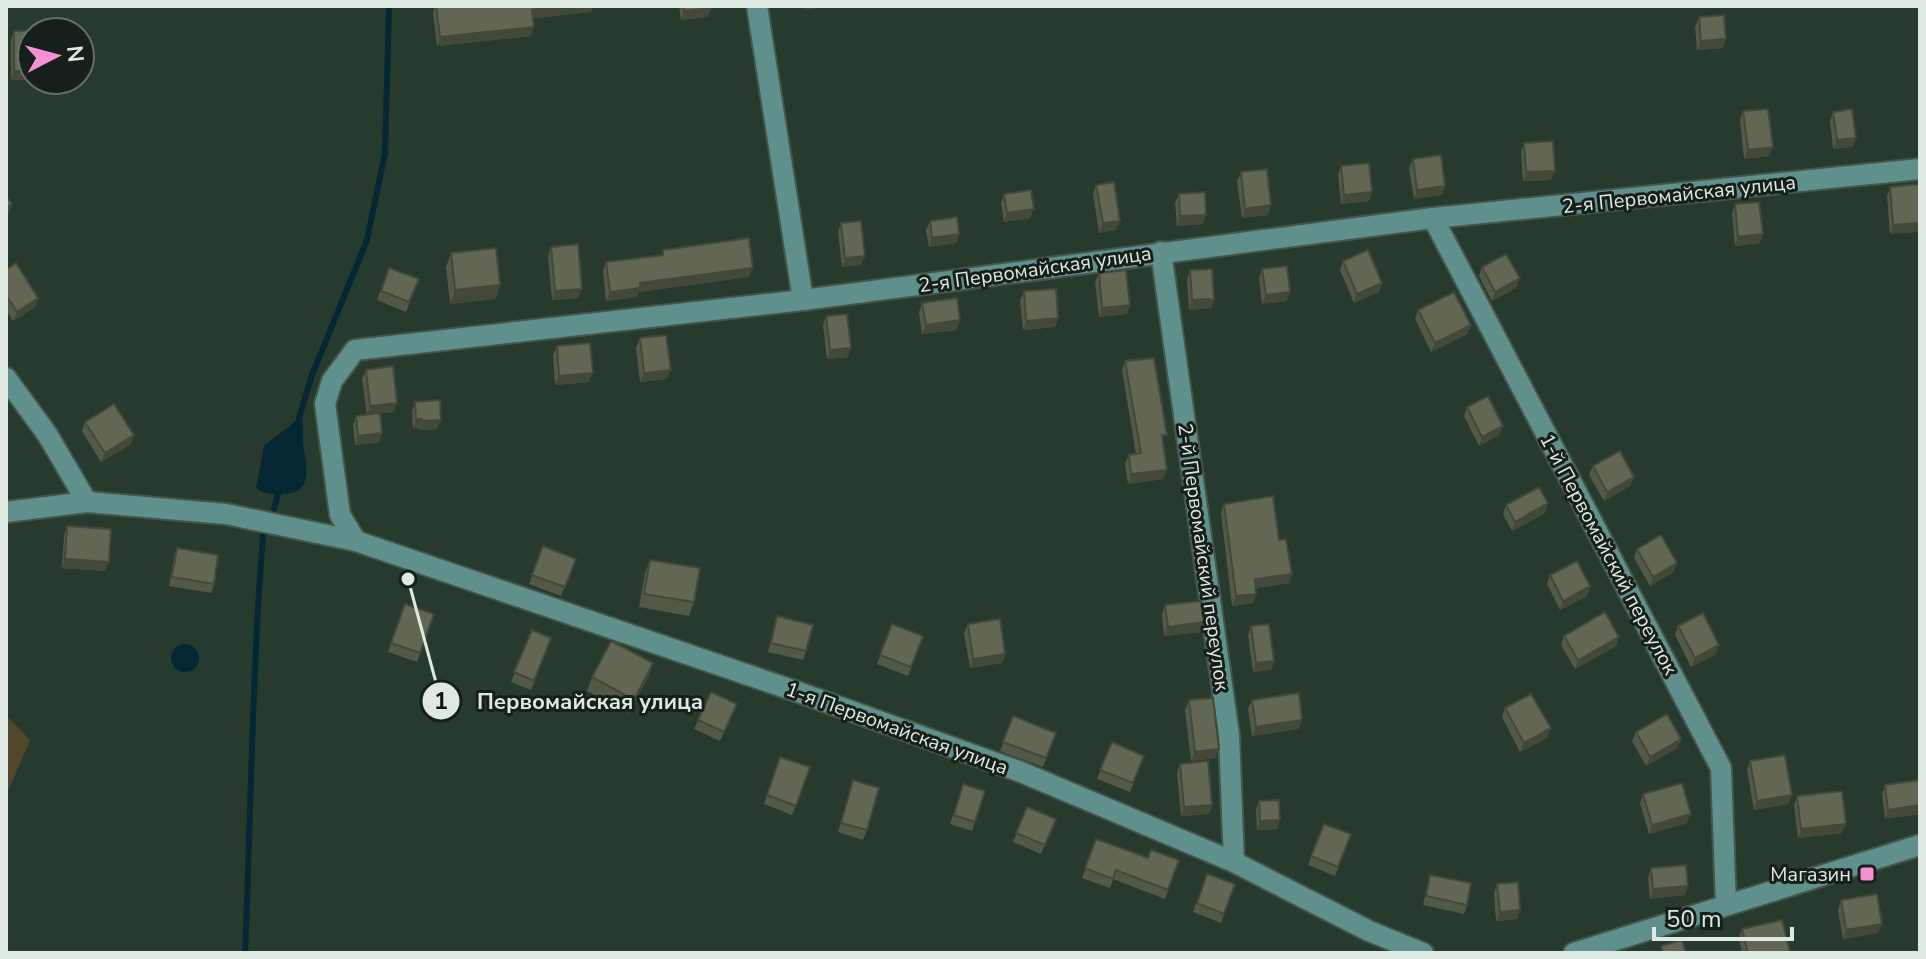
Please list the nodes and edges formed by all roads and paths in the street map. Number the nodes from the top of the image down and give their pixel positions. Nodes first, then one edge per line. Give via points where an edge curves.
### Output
1 (757, 6) edge
2 (1920, 169) edge
3 (1433, 218) junction
4 (1161, 252) junction
5 (803, 300) junction
6 (6, 378) edge
7 (87, 502) junction
8 (6, 512) edge
9 (356, 541) junction
10 (1920, 845) edge
11 (1234, 862) junction
12 (1726, 905) junction
13 (1423, 953) edge
14 (1574, 953) edge

1 - 5 street
2 - 3 street, 2-я Первомайская улица
3 - 4 street, 2-я Первомайская улица
3 - 12 street, 1-й Первомайский переулок via 1721,768
4 - 5 street, 2-я Первомайская улица
4 - 11 street, 2-й Первомайский переулок via 1229,735
5 - 9 street, 2-я Первомайская улица via 355,350 332,381 325,404 340,515
6 - 7 street
7 - 8 street, 1-я Первомайская улица
7 - 9 street, 1-я Первомайская улица via 226,514
9 - 11 street, 1-я Первомайская улица via 1021,772
10 - 12 street
11 - 13 street, 1-я Первомайская улица
12 - 14 street

